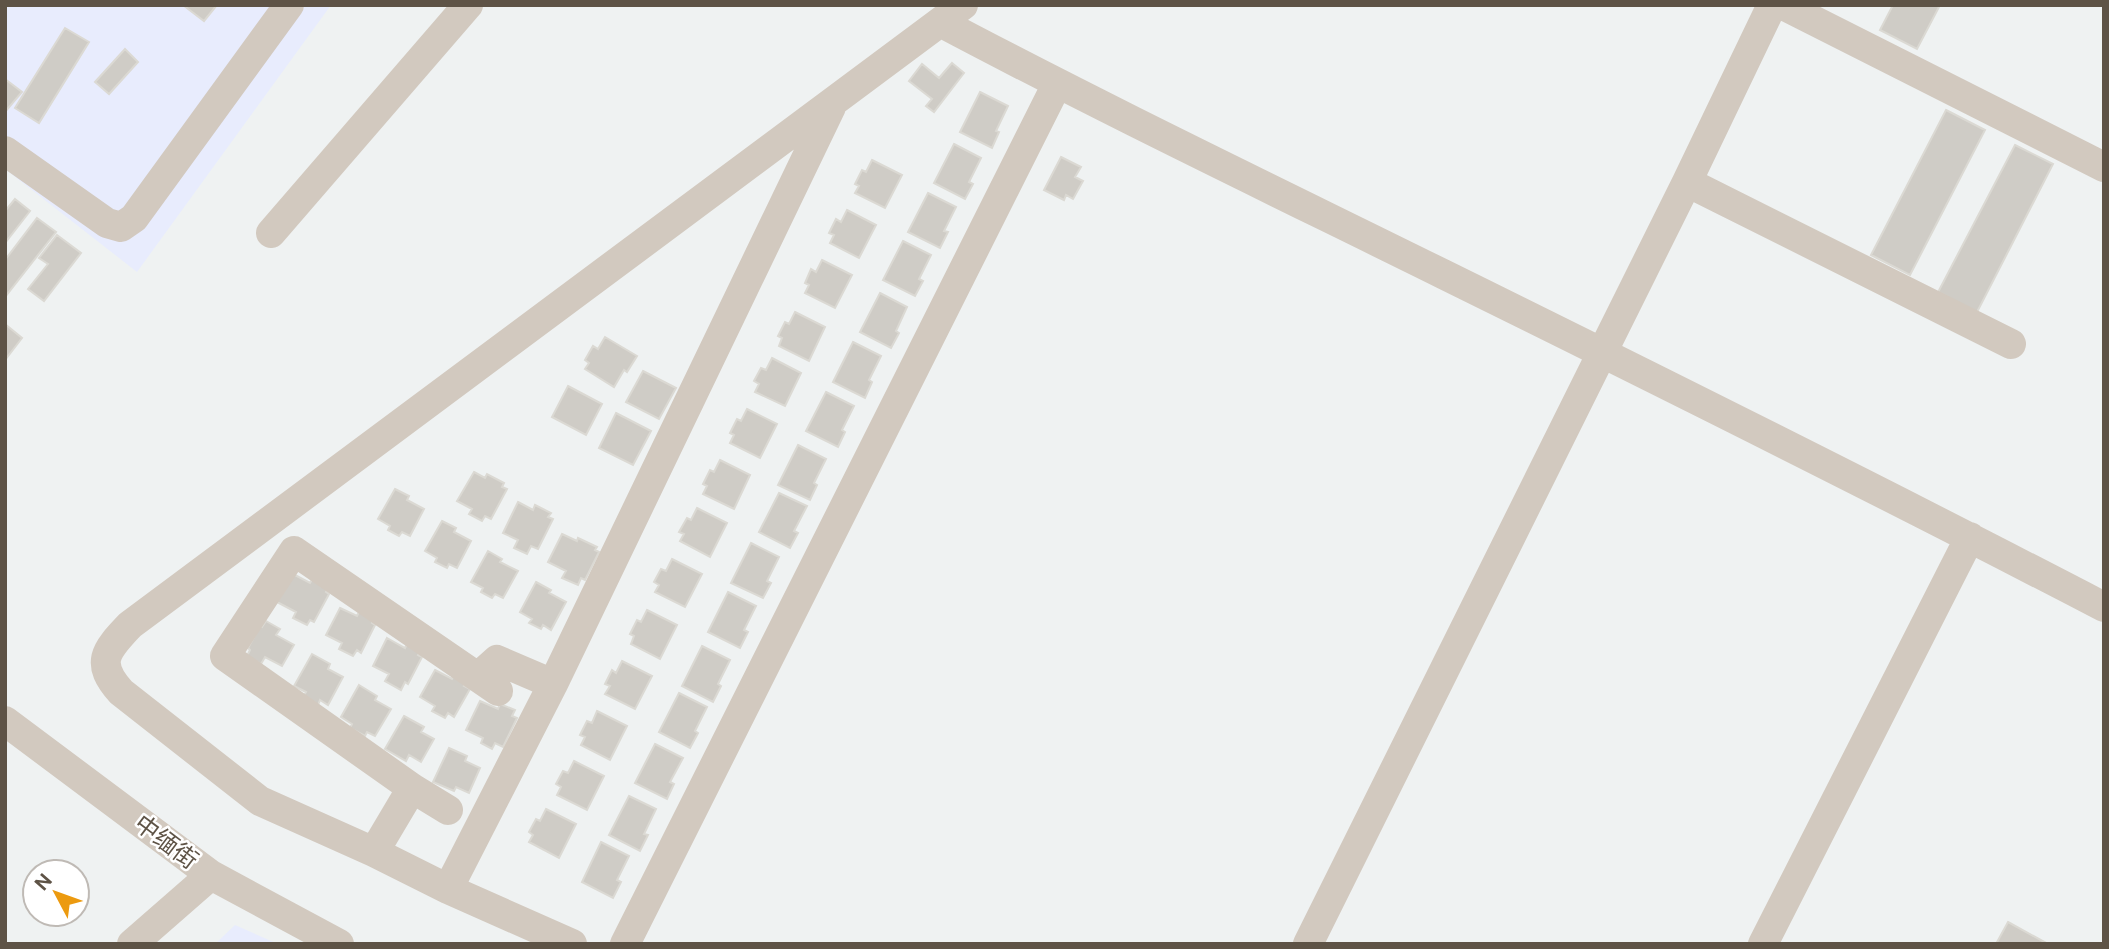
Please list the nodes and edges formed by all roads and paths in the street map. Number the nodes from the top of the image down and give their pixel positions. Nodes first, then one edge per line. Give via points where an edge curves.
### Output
1 (289, 5) edge
2 (468, 5) edge
3 (1772, 5) edge
4 (1783, 5) edge
5 (951, 14) edge
6 (1057, 84) junction
7 (833, 104) junction
8 (5, 151) edge
9 (2104, 167) edge
10 (1687, 182) junction
11 (271, 233) dead end
12 (2011, 344) dead end
13 (1601, 352) junction
14 (1970, 537) junction
15 (2104, 607) edge
16 (553, 684) junction
17 (5, 721) edge
18 (412, 788) junction
19 (448, 810) dead end
20 (374, 852) junction
21 (211, 875) junction
22 (448, 889) junction
23 (132, 944) edge
24 (339, 944) edge
25 (572, 944) edge
26 (625, 944) edge
27 (1308, 944) edge
28 (1763, 944) edge

1 - 8 street via 134,218 121,227 107,223
2 - 11 street
3 - 10 street
4 - 9 street
5 - 6 street
5 - 7 street
6 - 13 street
6 - 26 street
7 - 16 street
7 - 20 street via 115,641 105,659 108,677 121,692 260,801
10 - 12 street
10 - 13 street
13 - 14 street
13 - 27 street
14 - 15 street
14 - 28 street
16 - 18 street via 497,660 488,684 294,551 225,656
16 - 22 street
17 - 21 street, 中缅街
18 - 19 street
18 - 20 street
20 - 22 street
21 - 23 street
21 - 24 street, 中缅街
22 - 25 street

